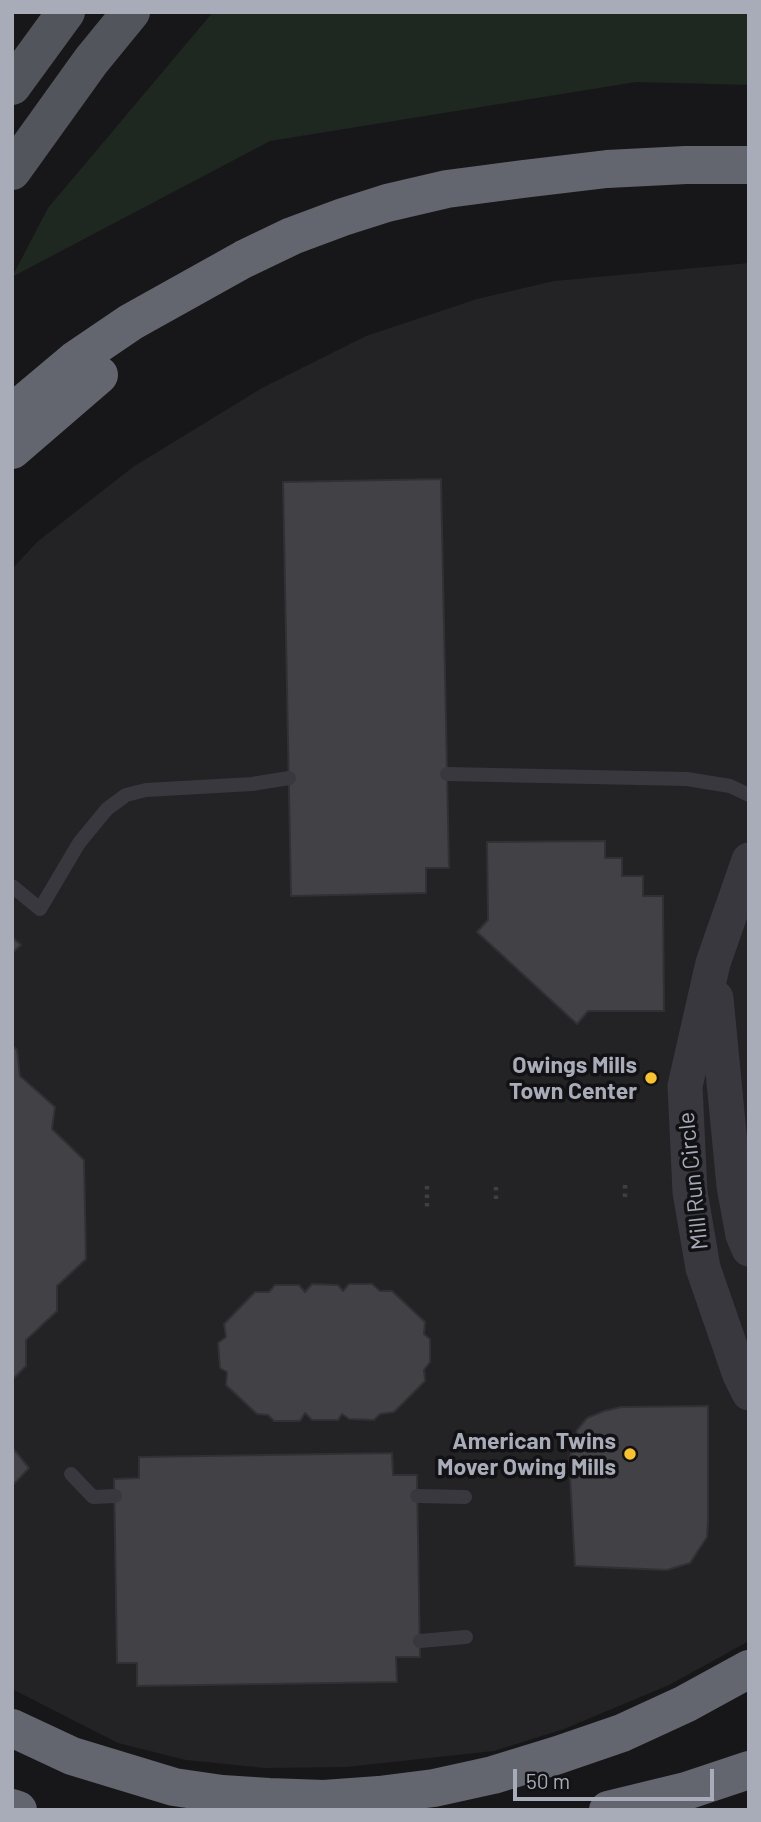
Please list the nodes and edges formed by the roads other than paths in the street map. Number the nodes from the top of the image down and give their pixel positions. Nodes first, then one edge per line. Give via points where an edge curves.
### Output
1 (66, 12) edge
2 (131, 12) edge
3 (12, 86) edge
4 (749, 166) edge
5 (12, 171) edge
6 (523, 179) junction
7 (12, 413) edge
8 (12, 450) edge
9 (447, 774) dead end
10 (289, 778) dead end
11 (749, 794) edge
12 (749, 860) edge
13 (12, 886) edge
14 (713, 963) junction
15 (741, 1184) edge
16 (749, 1249) edge
17 (749, 1393) edge
18 (71, 1474) dead end
19 (115, 1496) dead end
20 (418, 1496) dead end
21 (465, 1497) dead end
22 (466, 1637) dead end
23 (419, 1642) dead end
24 (749, 1669) edge
25 (12, 1728) edge
26 (749, 1770) edge
27 (12, 1808) edge
28 (18, 1810) edge
29 (608, 1810) edge

1 - 3 main road
2 - 5 main road
4 - 6 highway via 607,169
6 - 7 highway via 387,203 292,236 131,322 75,360
6 - 8 highway via 338,239 229,289 120,358
9 - 11 lane via 687,779
10 - 13 lane via 126,795 107,809 79,843 40,909
12 - 14 street, Mill Run Circle
14 - 15 street, Mill Run Circle
14 - 17 street, Mill Run Circle via 685,1086 690,1192 702,1268
15 - 16 street, Mill Run Circle via 743,1235
18 - 19 lane via 93,1496
20 - 21 lane
22 - 23 lane
24 - 25 highway via 622,1733 558,1755 494,1775 379,1795 269,1797 174,1787 72,1756
26 - 29 highway
27 - 28 highway

